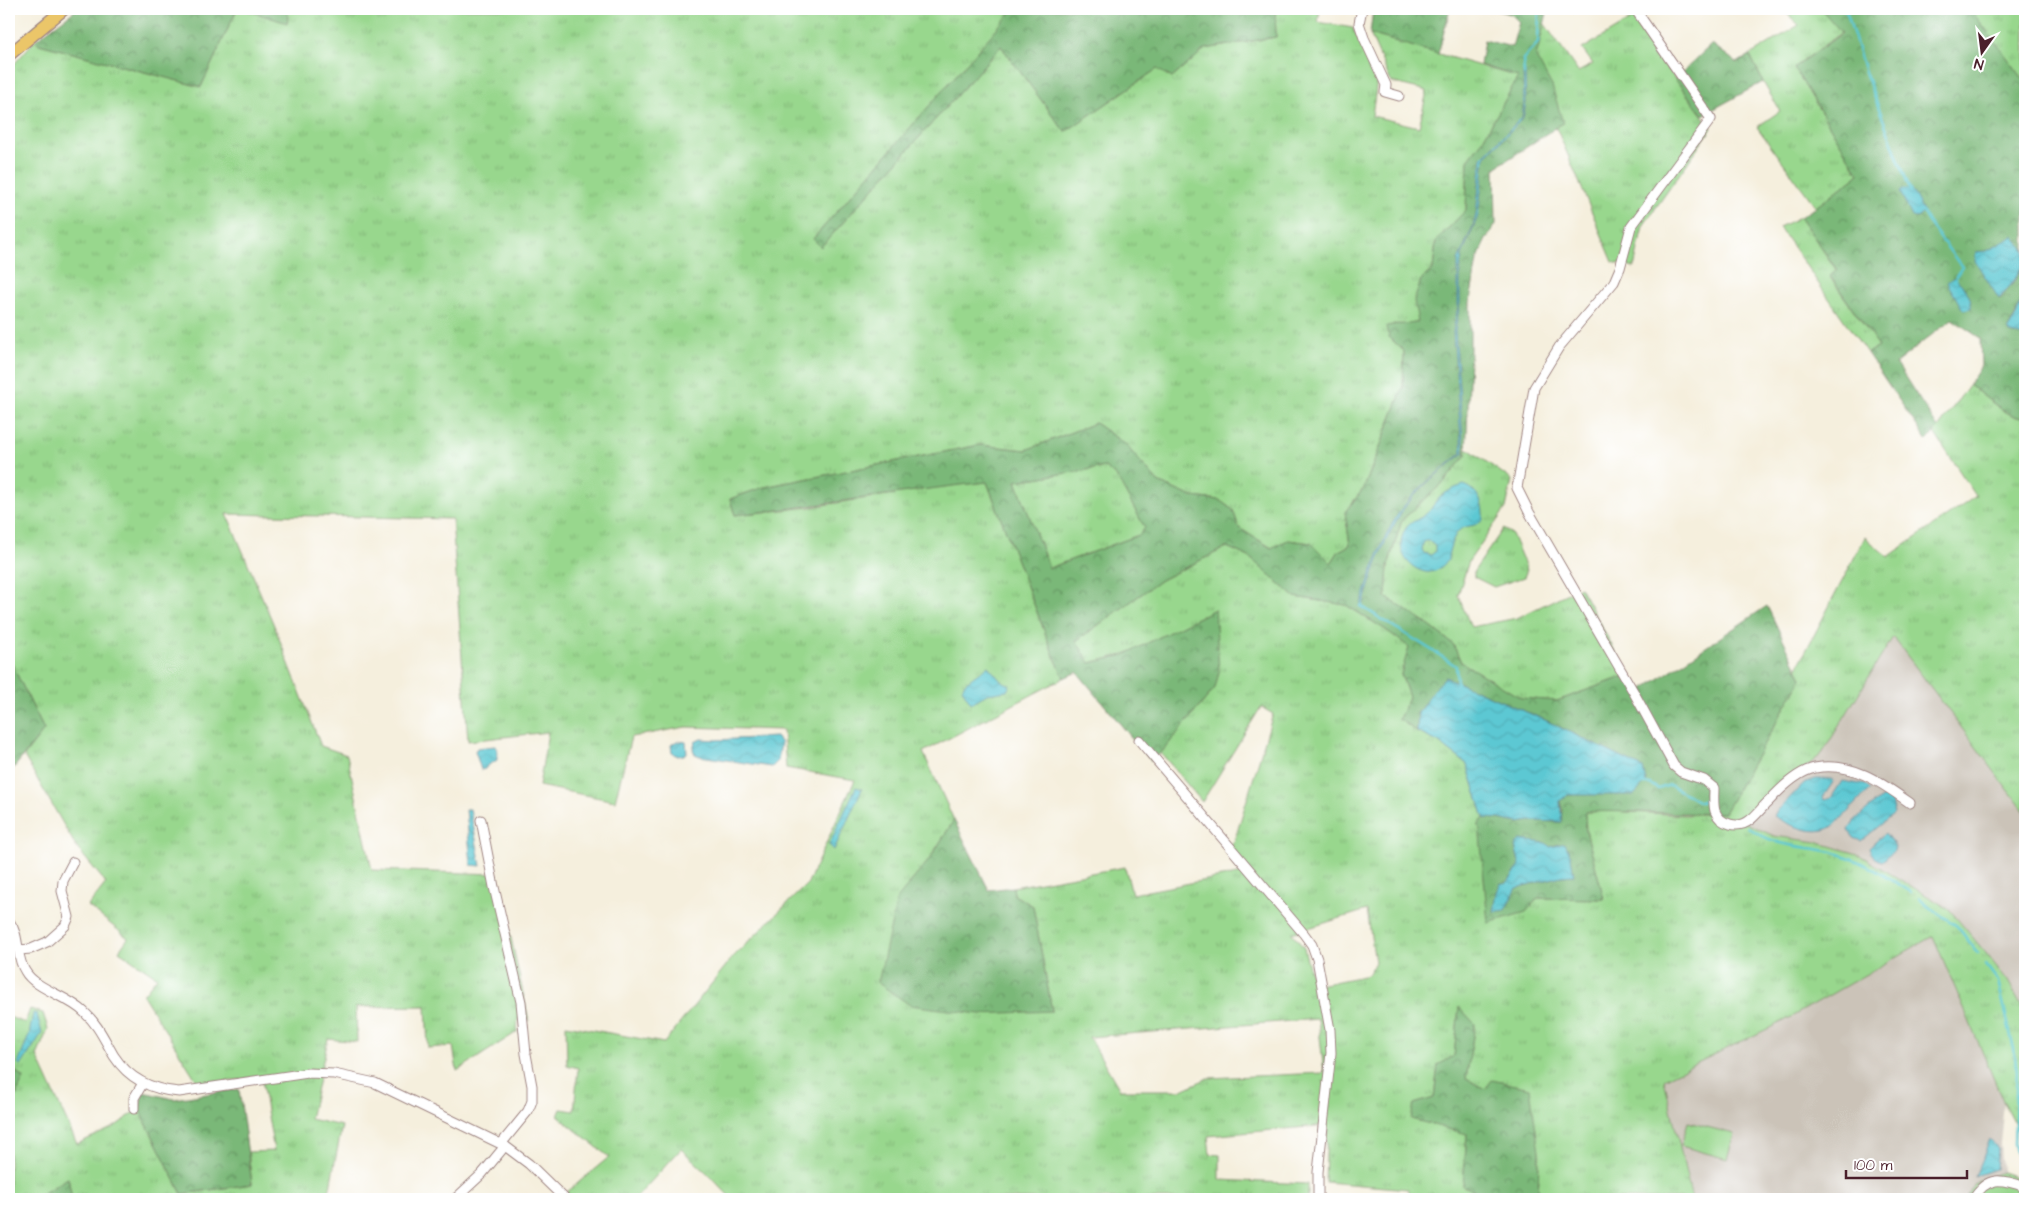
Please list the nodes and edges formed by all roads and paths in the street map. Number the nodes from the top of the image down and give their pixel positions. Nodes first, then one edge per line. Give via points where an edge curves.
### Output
1 (64, 9) edge
2 (1362, 9) edge
3 (1635, 9) edge
4 (9, 56) edge
5 (1399, 96) dead end
6 (1139, 740) dead end
7 (1910, 803) dead end
8 (481, 820) dead end
9 (73, 862) dead end
10 (9, 921) edge
11 (19, 950) junction
12 (143, 1083) junction
13 (134, 1109) dead end
14 (503, 1145) junction
15 (2025, 1186) edge
16 (456, 1199) edge
17 (565, 1199) edge
18 (1318, 1199) edge
19 (1973, 1199) edge

1 - 4 main road
2 - 5 street via 1359,23 1386,85 1385,92
3 - 7 street via 1712,119 1631,227 1614,282 1559,347 1534,388 1517,488 1674,766 1714,788 1717,816 1736,826 1749,821 1770,800 1814,768 1831,767 1869,776
6 - 18 street via 1304,934 1318,959 1331,1053
8 - 14 street via 521,1002 532,1086 528,1111
9 - 11 street via 63,881 62,891 69,917 65,926 47,942
10 - 11 street via 16,932
11 - 12 street via 28,976 84,1012 97,1026 123,1068
12 - 13 street via 134,1098
12 - 14 street via 179,1092 308,1073 334,1074 375,1083
14 - 16 street via 482,1174
14 - 17 street via 529,1164
15 - 19 street via 1994,1181 1980,1188

